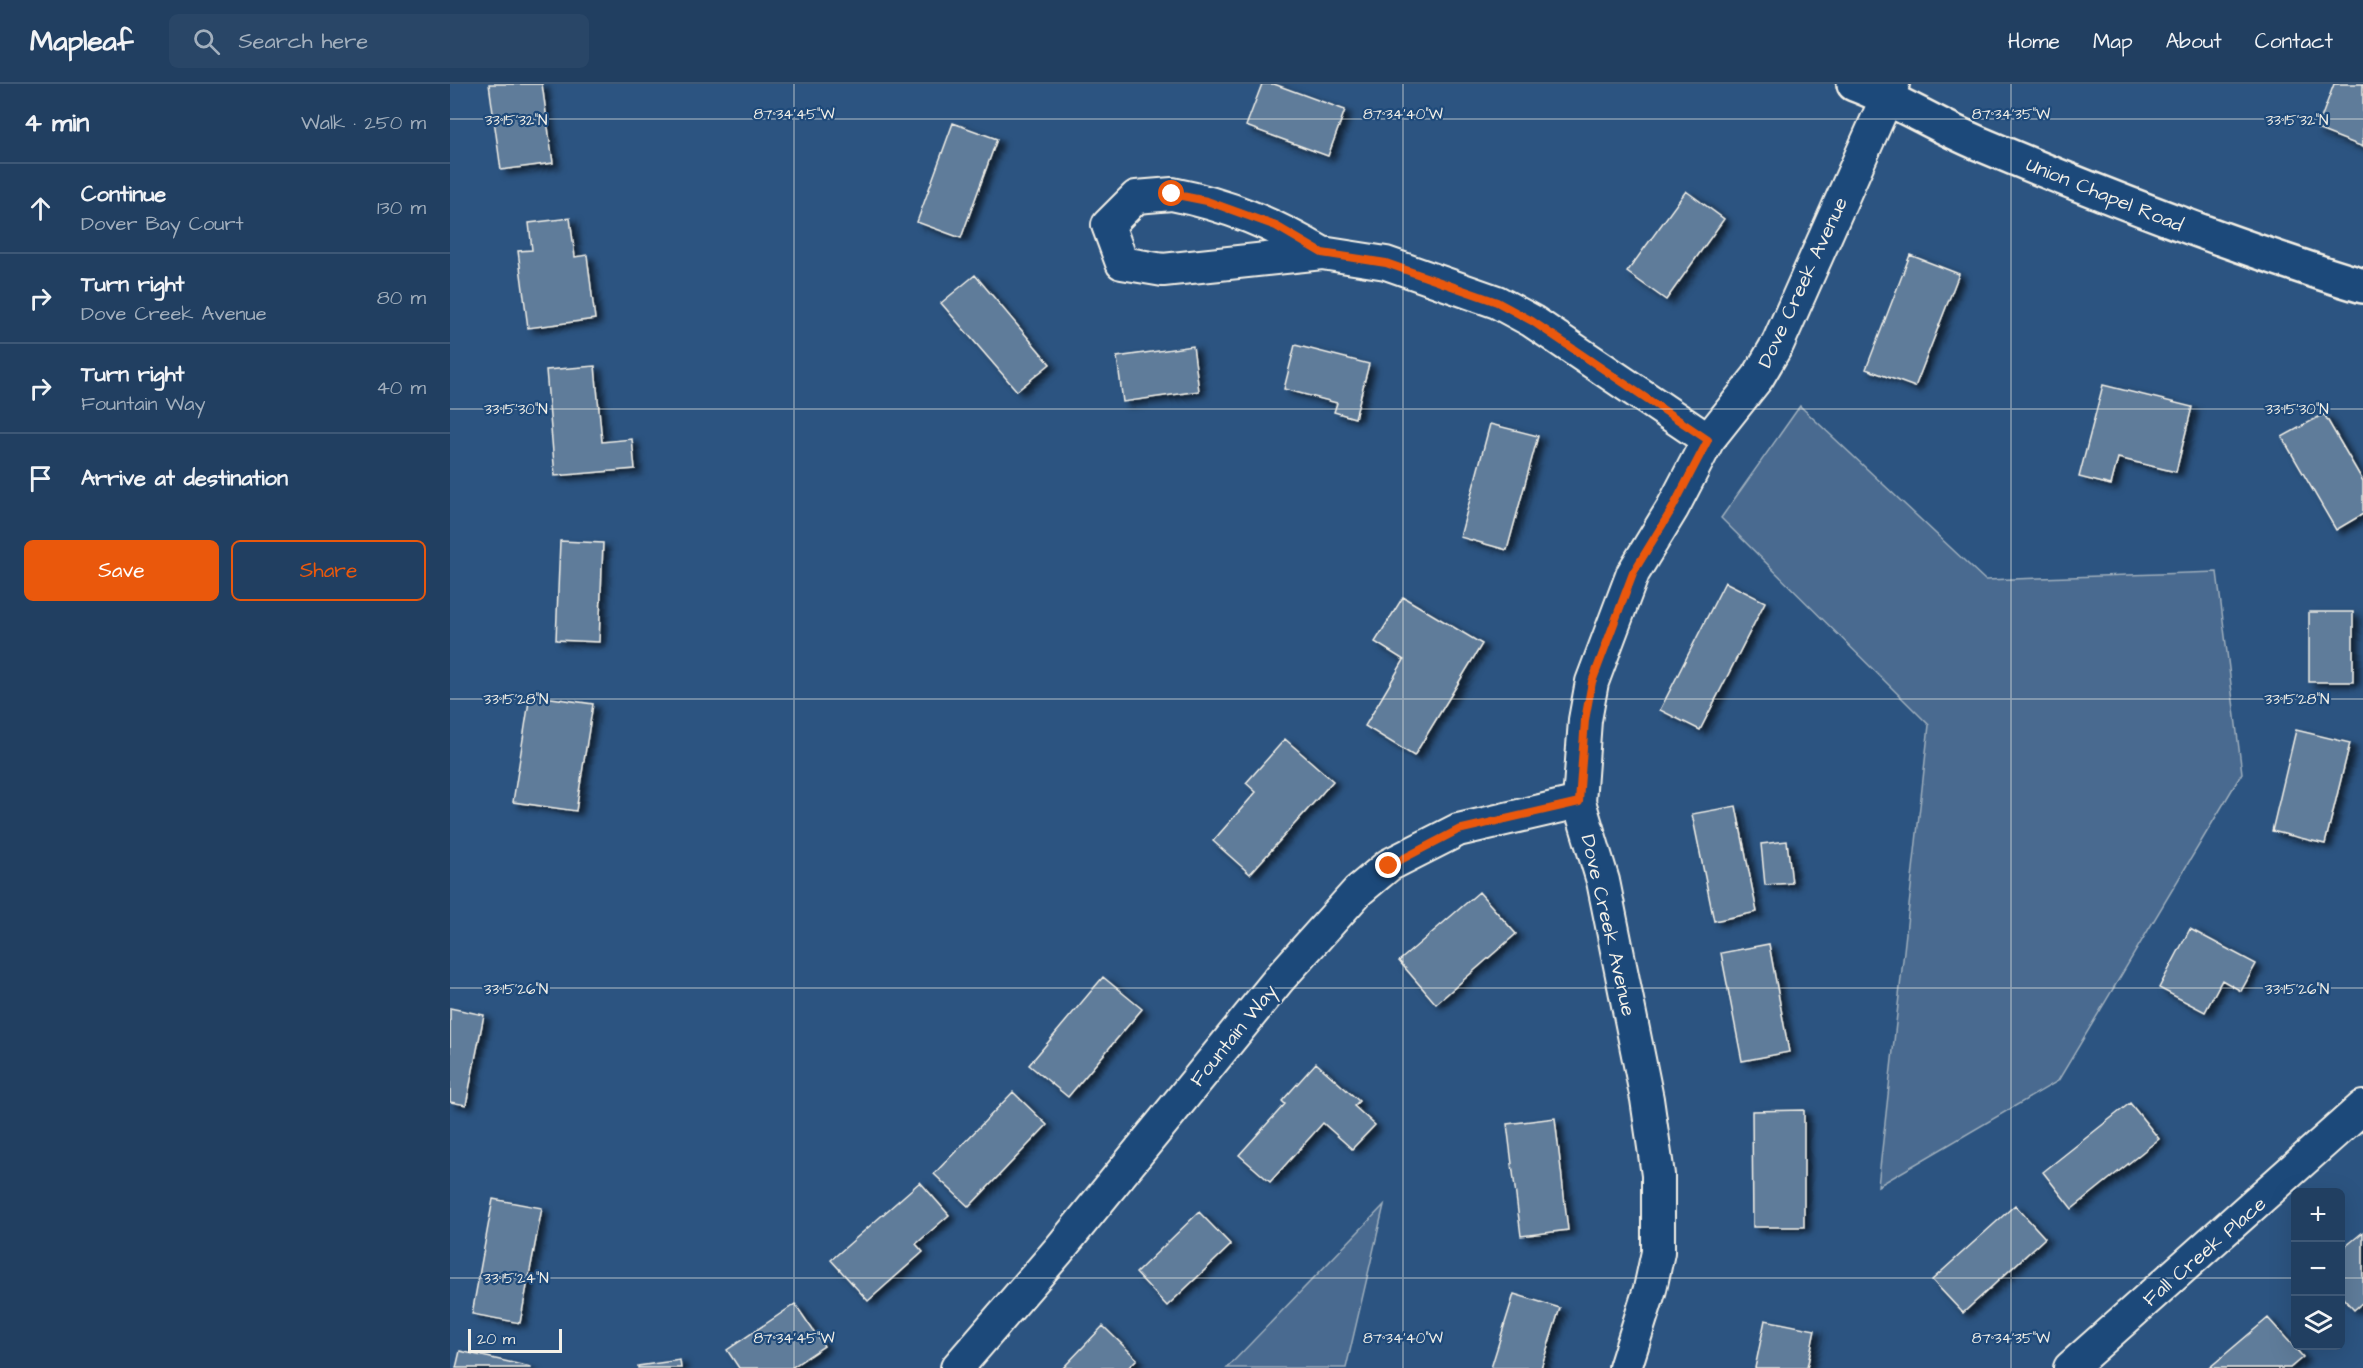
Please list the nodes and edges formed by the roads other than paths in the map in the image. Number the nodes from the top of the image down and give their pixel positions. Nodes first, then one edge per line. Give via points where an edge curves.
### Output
1 (1854, 84) edge
2 (1891, 90) edge
3 (1322, 253) junction
4 (2363, 286) edge
5 (1708, 440) junction
6 (1579, 802) junction
7 (2363, 1107) edge
8 (957, 1368) edge
9 (1625, 1368) edge
10 (2070, 1368) edge

1 - 2 street, Union Chapel Road
2 - 4 street, Union Chapel Road via 1956,133 2101,195 2281,261
2 - 5 street, Dove Creek Avenue via 1778,343 1758,377
3 - 3 street via 1276,226 1207,201 1172,194 1136,197 1108,225 1122,263 1163,270
3 - 5 street via 1386,263 1497,302 1532,321
5 - 6 street, Dove Creek Avenue via 1633,573 1592,682
6 - 8 street, Fountain Way via 1458,830 1389,866 1358,891 1280,978 1058,1251
6 - 9 street, Dove Creek Avenue via 1603,881 1647,1099 1658,1175 1658,1252
7 - 10 street, Fall Creek Place

